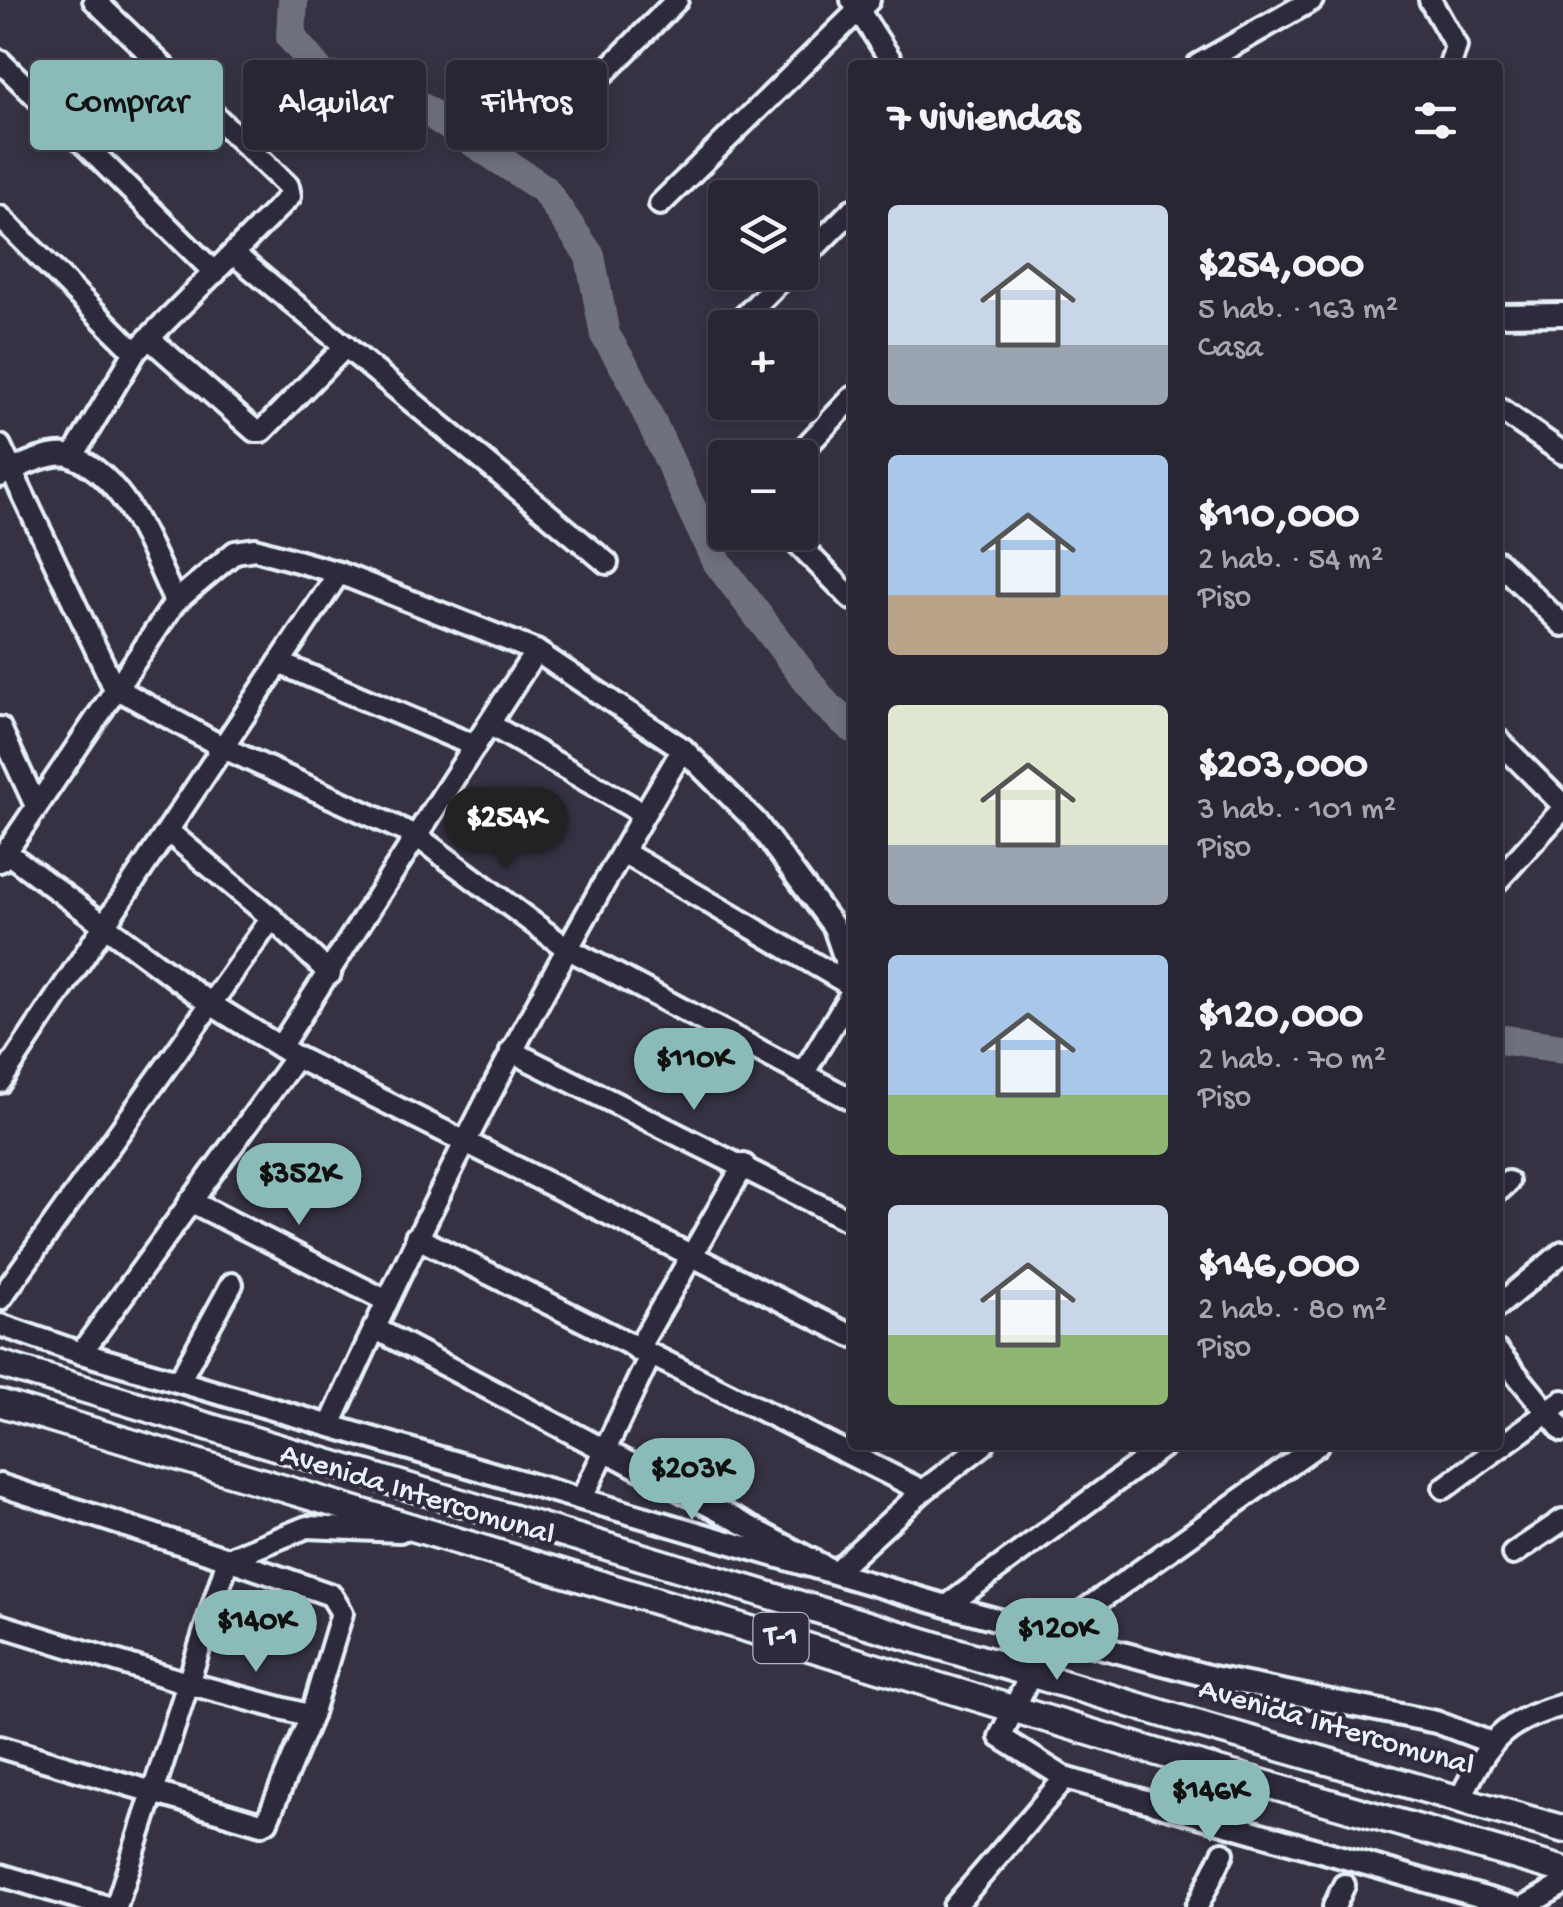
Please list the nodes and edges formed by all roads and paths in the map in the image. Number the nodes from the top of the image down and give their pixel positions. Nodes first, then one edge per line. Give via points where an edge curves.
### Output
1 (94, 0) edge
2 (677, 0) edge
3 (1312, 0) edge
4 (1430, 0) edge
5 (860, 3) edge
6 (891, 60) edge
7 (1215, 60) edge
8 (1452, 60) edge
9 (0, 61) edge
10 (607, 70) edge
11 (660, 204) dead end
12 (848, 214) edge
13 (0, 217) edge
14 (818, 244) edge
15 (235, 255) junction
16 (214, 274) junction
17 (771, 290) edge
18 (751, 310) edge
19 (1563, 314) edge
20 (1503, 315) edge
21 (142, 345) junction
22 (346, 346) junction
23 (848, 402) edge
24 (1503, 411) edge
25 (812, 440) edge
26 (0, 446) edge
27 (1563, 453) edge
28 (73, 456) junction
29 (6, 473) edge
30 (804, 550) edge
31 (607, 563) dead end
32 (1503, 567) edge
33 (340, 572) junction
34 (848, 595) edge
35 (175, 602) junction
36 (1563, 625) edge
37 (536, 651) junction
38 (280, 663) junction
39 (114, 687) junction
40 (490, 724) junction
41 (0, 728) edge
42 (1503, 745) edge
43 (474, 746) junction
44 (224, 748) junction
45 (683, 749) junction
46 (36, 806) junction
47 (1563, 807) edge
48 (644, 814) junction
49 (170, 834) junction
50 (418, 837) junction
51 (622, 852) junction
52 (3, 857) edge
53 (1503, 874) edge
54 (272, 918) junction
55 (106, 926) junction
56 (565, 947) junction
57 (848, 973) edge
58 (330, 974) junction
59 (848, 984) edge
60 (848, 993) edge
61 (209, 1003) junction
62 (511, 1051) junction
63 (288, 1052) junction
64 (803, 1074) junction
65 (0, 1082) edge
66 (848, 1098) edge
67 (464, 1141) junction
68 (744, 1165) junction
69 (190, 1201) junction
70 (848, 1220) edge
71 (416, 1237) junction
72 (1563, 1252) edge
73 (690, 1256) junction
74 (232, 1284) dead end
75 (0, 1299) edge
76 (385, 1300) junction
77 (1503, 1302) edge
78 (0, 1325) edge
79 (374, 1328) junction
80 (848, 1334) edge
81 (80, 1353) junction
82 (643, 1353) junction
83 (1503, 1357) edge
84 (0, 1364) edge
85 (179, 1381) junction
86 (0, 1403) edge
87 (1556, 1407) edge
88 (331, 1423) junction
89 (1563, 1430) edge
90 (1503, 1445) edge
91 (605, 1448) junction
92 (976, 1450) edge
93 (1157, 1450) edge
94 (1310, 1450) edge
95 (1497, 1450) edge
96 (0, 1486) edge
97 (1444, 1488) dead end
98 (923, 1490) junction
99 (583, 1496) junction
100 (1563, 1520) edge
101 (422, 1532) junction
102 (1513, 1554) dead end
103 (228, 1559) junction
104 (835, 1572) junction
105 (947, 1606) junction
106 (0, 1625) edge
107 (1050, 1634) junction
108 (1034, 1672) junction
109 (188, 1683) junction
110 (1563, 1706) edge
111 (1016, 1709) junction
112 (311, 1716) junction
113 (1489, 1742) junction
114 (0, 1747) edge
115 (1065, 1778) junction
116 (154, 1793) junction
117 (1461, 1798) junction
118 (1563, 1829) edge
119 (1223, 1852) dead end
120 (1563, 1870) edge
121 (0, 1876) edge
122 (1563, 1884) edge
123 (1344, 1886) dead end
124 (1491, 1903) edge
125 (108, 1907) edge
126 (116, 1907) edge
127 (954, 1907) edge
128 (1198, 1907) edge
129 (1334, 1907) edge
130 (1520, 1907) edge

1 - 15 street via 288,186 287,203
2 - 10 street
3 - 7 street
4 - 8 street via 1456,46
5 - 6 street
5 - 11 street
9 - 16 street
12 - 14 street
13 - 21 street
15 - 16 street
15 - 22 street
16 - 21 street
17 - 18 street
19 - 20 street
21 - 22 street via 255,430
21 - 28 street
22 - 31 street
23 - 25 street
24 - 27 street
26 - 29 street
28 - 29 street
28 - 35 street via 116,490
29 - 39 street
30 - 34 street
32 - 36 street
33 - 35 street via 275,552 235,552
33 - 37 street
33 - 38 street
35 - 39 street
37 - 40 street
37 - 45 street
38 - 43 street
38 - 44 street
39 - 44 street
39 - 46 street
40 - 43 street
40 - 48 street
41 - 46 street
42 - 47 street
43 - 50 street
44 - 49 street
44 - 50 street
45 - 48 street
45 - 57 street via 756,822 834,926
46 - 52 street
47 - 53 street
48 - 51 street
49 - 54 street
49 - 55 street
50 - 56 street
50 - 58 street
51 - 56 street
51 - 59 street
52 - 55 street
54 - 58 street
54 - 61 street
55 - 61 street
55 - 65 street
56 - 62 street
56 - 64 street
58 - 63 street
60 - 64 street
61 - 63 street
61 - 75 street
62 - 67 street
62 - 68 street
63 - 67 street
63 - 69 street
64 - 66 street
67 - 71 street
67 - 73 street
68 - 70 street
68 - 73 street
69 - 76 street
69 - 81 street
71 - 76 street
71 - 82 street
72 - 77 street
73 - 80 street
73 - 82 street
74 - 85 street
76 - 79 street
78 - 81 street, Avenida Intercomunal
79 - 88 street
79 - 91 street
81 - 85 street, Avenida Intercomunal
82 - 91 street
82 - 98 street
83 - 87 street
84 - 108 main road, Avenida Intercomunal / T-1
85 - 88 street, Avenida Intercomunal
86 - 101 main road, Avenida Intercomunal / T-1
87 - 89 street
87 - 90 street
88 - 99 street, Avenida Intercomunal
91 - 99 street
91 - 104 street
92 - 98 street
93 - 105 street
94 - 107 street
95 - 97 street
96 - 103 street
98 - 104 street
99 - 104 street, Avenida Intercomunal
100 - 102 street
101 - 103 street via 307,1527
101 - 111 main road, Avenida Intercomunal / T-1
103 - 109 street
103 - 112 street via 338,1601 342,1613
104 - 105 street, Avenida Intercomunal
105 - 107 street, Avenida Intercomunal
106 - 109 street
107 - 108 street
107 - 113 street, Avenida Intercomunal via 1212,1677 1436,1722
108 - 111 street
108 - 117 main road, Avenida Intercomunal / T-1
109 - 112 street
109 - 116 street
110 - 113 street via 1514,1724
111 - 115 street via 1000,1737
111 - 120 main road, Avenida Intercomunal / T-1
112 - 116 street via 261,1824
113 - 117 street
114 - 116 street
115 - 124 street
115 - 127 street
116 - 126 street
117 - 118 main road, Avenida Intercomunal / T-1
119 - 128 street
121 - 125 street
122 - 130 street
123 - 129 street
124 - 130 street

